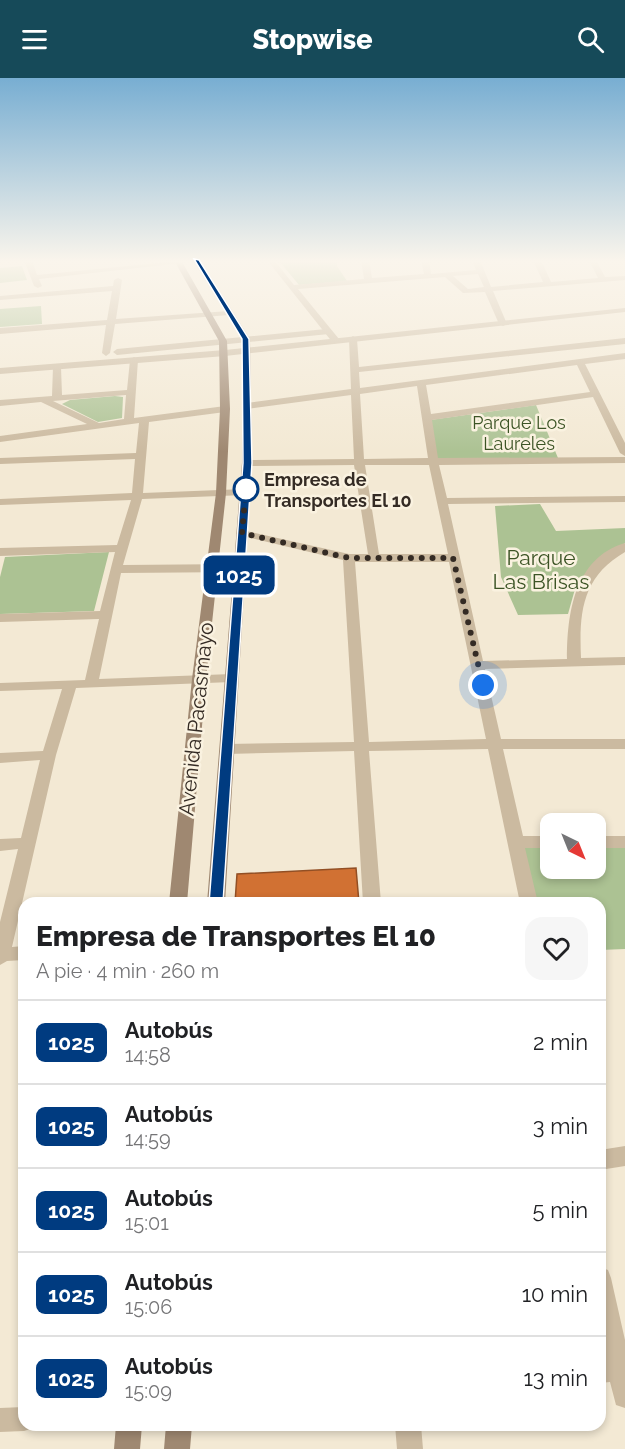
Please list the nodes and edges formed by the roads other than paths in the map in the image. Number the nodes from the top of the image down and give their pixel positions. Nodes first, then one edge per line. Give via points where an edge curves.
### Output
1 (87, 324) edge
2 (111, 324) edge
3 (213, 324) edge
4 (237, 324) edge
5 (322, 324) edge
6 (444, 324) edge
7 (470, 324) edge
8 (0, 331) edge
9 (328, 332) junction
10 (246, 339) junction
11 (353, 339) junction
12 (336, 341) junction
13 (625, 341) edge
14 (224, 347) junction
15 (246, 351) junction
16 (106, 353) junction
17 (625, 356) edge
18 (484, 357) junction
19 (134, 360) junction
20 (0, 362) edge
21 (580, 362) junction
22 (57, 367) junction
23 (353, 370) junction
24 (0, 371) edge
25 (498, 373) junction
26 (421, 383) junction
27 (132, 392) junction
28 (355, 392) junction
29 (596, 394) junction
30 (57, 399) junction
31 (43, 400) junction
32 (0, 403) edge
33 (247, 406) junction
34 (225, 409) junction
35 (426, 418) junction
36 (144, 419) junction
37 (129, 421) junction
38 (96, 425) junction
39 (3, 437) edge
40 (625, 453) edge
41 (141, 456) junction
42 (433, 460) junction
43 (625, 460) edge
44 (0, 461) edge
45 (359, 461) junction
46 (248, 463) junction
47 (245, 492) junction
48 (221, 493) junction
49 (137, 498) junction
50 (625, 499) edge
51 (442, 501) junction
52 (0, 502) edge
53 (242, 533) junction
54 (625, 547) edge
55 (121, 548) junction
56 (0, 552) edge
57 (349, 558) junction
58 (374, 558) junction
59 (453, 558) junction
60 (213, 568) junction
61 (240, 568) junction
62 (116, 569) junction
63 (105, 615) junction
64 (0, 618) edge
65 (625, 661) edge
66 (574, 662) junction
67 (478, 665) junction
68 (232, 678) junction
69 (199, 679) junction
70 (91, 683) junction
71 (70, 684) junction
72 (0, 687) edge
73 (496, 744) junction
74 (625, 744) edge
75 (361, 746) junction
76 (227, 749) junction
77 (49, 755) junction
78 (0, 758) edge
79 (516, 842) junction
80 (540, 842) edge
81 (606, 842) edge
82 (625, 842) edge
83 (26, 843) junction
84 (0, 844) edge
85 (179, 897) edge
86 (216, 897) edge
87 (372, 897) edge
88 (528, 897) edge
89 (18, 954) edge
90 (0, 956) edge
91 (625, 1156) edge
92 (606, 1159) edge
93 (606, 1314) edge
94 (615, 1369) edge
95 (625, 1396) edge
96 (18, 1419) edge
97 (0, 1420) edge
98 (128, 1431) edge
99 (178, 1431) edge
100 (408, 1431) edge
101 (127, 1449) edge
102 (177, 1449) edge
103 (410, 1449) edge

1 - 8 street
2 - 16 street
3 - 14 main road, Avenida Pacasmayo
4 - 10 main road
5 - 9 street
6 - 9 street
7 - 11 street
9 - 10 street
9 - 12 street
10 - 14 street
10 - 15 main road, Avenida Pacasmayo
11 - 12 street
11 - 23 street
12 - 15 street
13 - 18 street
14 - 15 street
14 - 16 street
14 - 19 street
14 - 34 main road, Avenida Pacasmayo
15 - 33 main road, Avenida Pacasmayo
16 - 20 street
17 - 21 street
18 - 23 street
18 - 25 street
19 - 22 street
19 - 27 street
21 - 25 street
21 - 29 street
22 - 24 street
22 - 30 street
23 - 28 street
25 - 26 street
26 - 28 street
26 - 35 street
27 - 30 street
27 - 37 street
28 - 33 street
28 - 45 street
29 - 35 street
29 - 40 street
30 - 31 street
31 - 32 street
31 - 38 street
33 - 46 main road, Avenida Pacasmayo
34 - 36 street
34 - 48 main road, Avenida Pacasmayo
35 - 42 street
36 - 37 street
36 - 41 street
37 - 38 street
38 - 39 street
41 - 44 street
41 - 49 street
42 - 43 street
42 - 45 street
42 - 51 street
45 - 46 street
45 - 58 street
46 - 47 main road, Avenida Pacasmayo
47 - 48 street
47 - 53 main road, Avenida Pacasmayo
48 - 49 street
48 - 60 main road, Avenida Pacasmayo
49 - 52 street
49 - 55 street
50 - 51 street
51 - 59 street
53 - 57 street
53 - 61 main road, Avenida Pacasmayo
54 - 66 street via 611,554 580,590 572,625
55 - 56 street
55 - 62 street
57 - 58 street
57 - 75 street
58 - 59 street
59 - 67 street
60 - 61 street
60 - 62 street
60 - 69 main road, Avenida Pacasmayo
61 - 68 main road, Avenida Pacasmayo
62 - 63 street
63 - 64 street
63 - 70 street
65 - 66 street
66 - 67 street
67 - 73 street
68 - 69 street
68 - 76 main road, Avenida Pacasmayo
69 - 70 street
69 - 85 main road, Avenida Pacasmayo
70 - 71 street
71 - 72 street
71 - 77 street
73 - 74 street
73 - 75 street
73 - 79 street
75 - 76 street
75 - 87 street
76 - 86 main road, Avenida Pacasmayo
77 - 78 street
77 - 83 street
79 - 80 street
79 - 88 street
81 - 82 street
83 - 84 street
83 - 90 street
89 - 90 street
91 - 92 street
93 - 94 street
94 - 95 street
96 - 97 street
98 - 101 main road
99 - 102 main road
100 - 103 street

